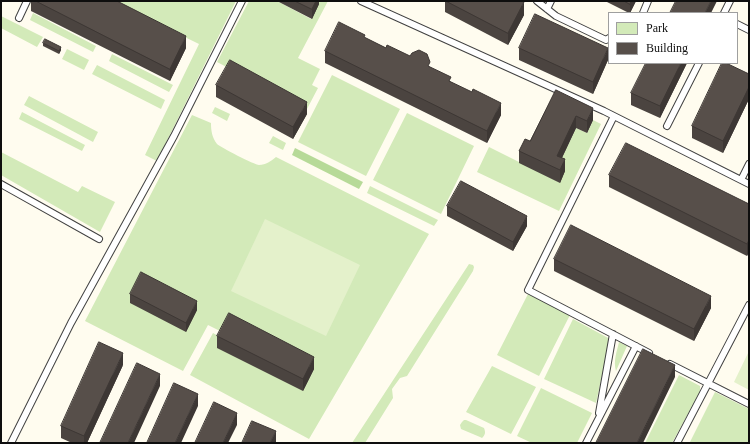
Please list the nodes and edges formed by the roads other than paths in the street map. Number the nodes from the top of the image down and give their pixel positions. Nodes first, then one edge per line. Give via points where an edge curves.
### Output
1 (27, 1) edge
2 (242, 1) edge
3 (361, 1) edge
4 (537, 1) edge
5 (551, 1) edge
6 (648, 1) edge
7 (730, 1) edge
8 (547, 9) junction
9 (643, 12) edge
10 (724, 12) edge
11 (19, 18) dead end
12 (738, 24) edge
13 (749, 30) edge
14 (608, 39) edge
15 (698, 64) edge
16 (614, 116) junction
17 (667, 126) dead end
18 (749, 164) edge
19 (741, 180) junction
20 (1, 184) edge
21 (749, 184) edge
22 (99, 239) dead end
23 (749, 304) edge
24 (613, 334) junction
25 (636, 346) junction
26 (656, 356) edge
27 (662, 360) edge
28 (708, 384) junction
29 (749, 404) edge
30 (598, 419) junction
31 (11, 443) edge
32 (586, 443) edge
33 (677, 443) edge

1 - 11 lane
2 - 31 lane via 174,136 71,322
3 - 16 lane
4 - 8 lane
5 - 8 lane
6 - 9 lane
7 - 10 lane
8 - 14 lane via 556,16 606,40
12 - 13 lane
15 - 17 lane
16 - 19 lane
16 - 24 lane via 528,290
18 - 19 lane
19 - 21 lane
20 - 22 lane
23 - 28 lane
24 - 25 lane
24 - 30 lane
25 - 26 lane
25 - 30 lane
27 - 28 lane
28 - 29 lane
28 - 33 lane
30 - 32 lane

